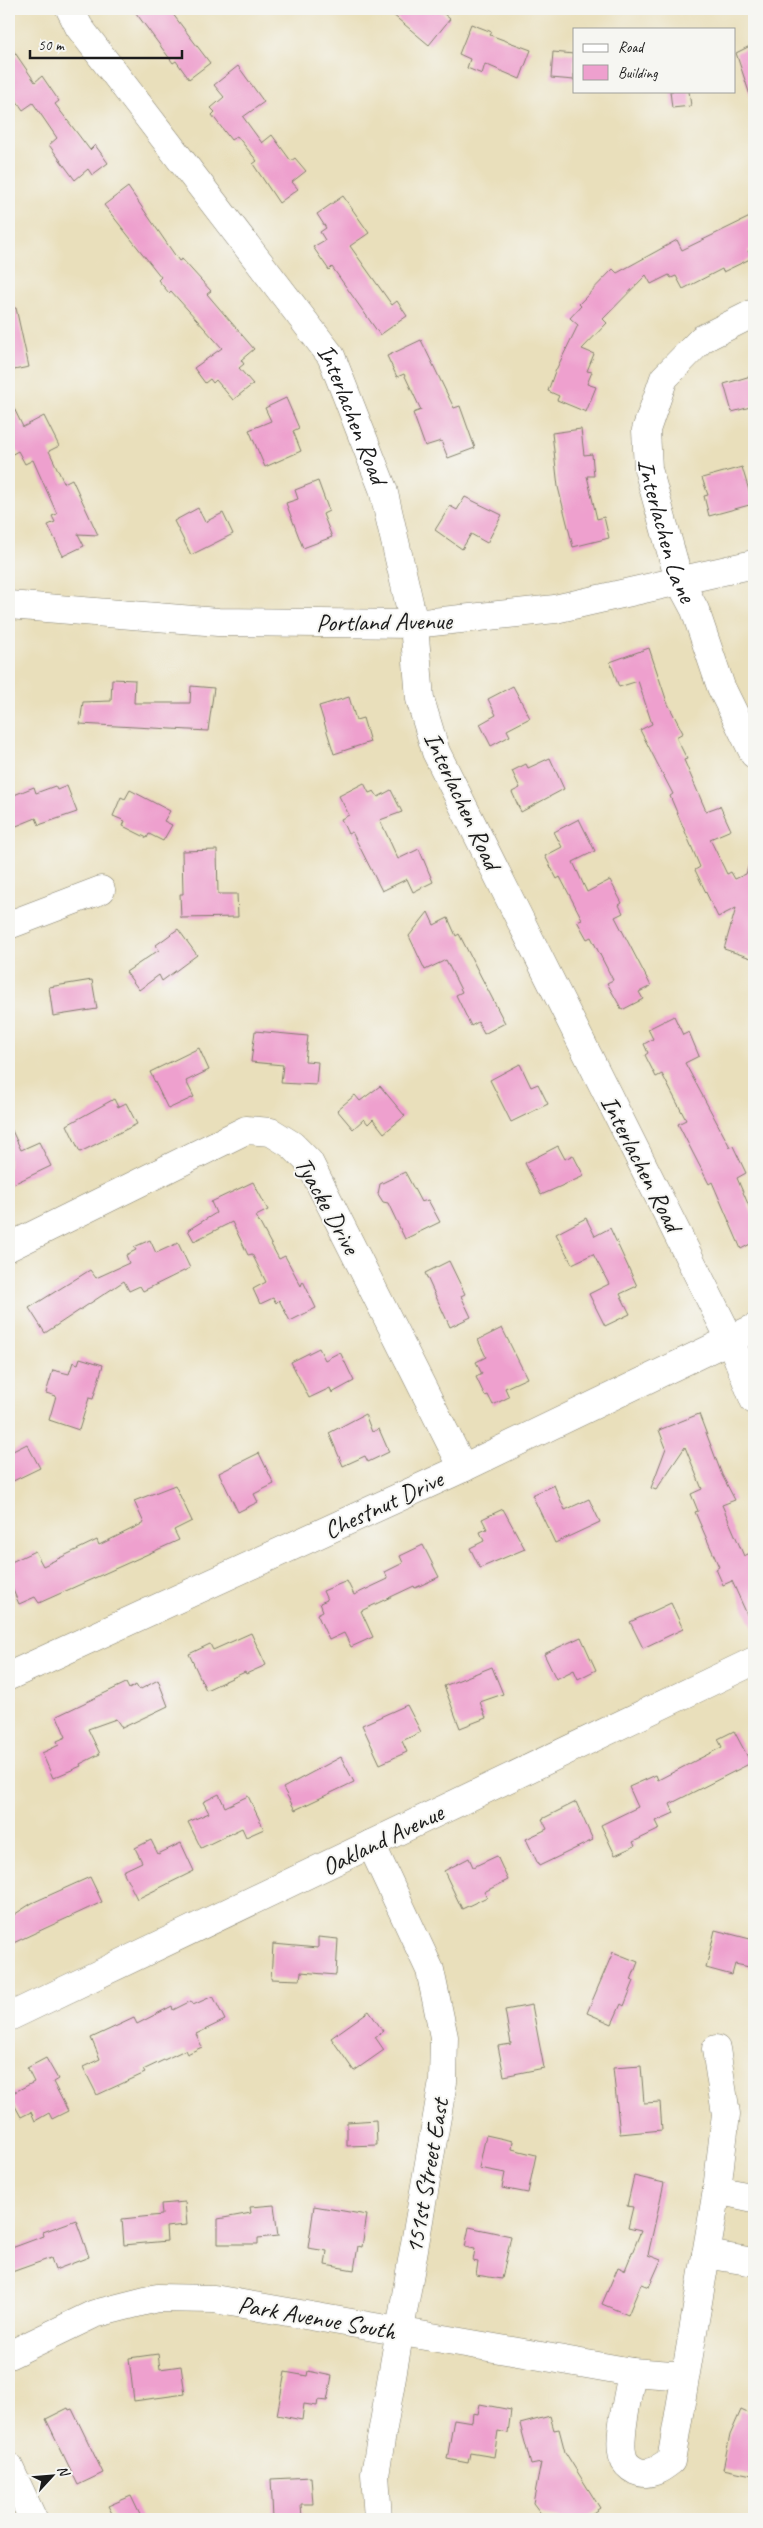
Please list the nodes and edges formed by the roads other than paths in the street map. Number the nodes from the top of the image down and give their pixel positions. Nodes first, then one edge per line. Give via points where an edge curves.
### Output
1 (70, 9) edge
2 (754, 313) edge
3 (754, 564) edge
4 (679, 580) junction
5 (9, 605) edge
6 (414, 624) junction
7 (754, 754) edge
8 (101, 890) dead end
9 (9, 925) edge
10 (9, 1247) edge
11 (754, 1328) edge
12 (730, 1340) junction
13 (754, 1400) edge
14 (462, 1468) junction
15 (754, 1661) edge
16 (9, 1676) edge
17 (371, 1844) junction
18 (9, 2017) edge
19 (716, 2050) dead end
20 (717, 2190) junction
21 (754, 2198) edge
22 (706, 2254) junction
23 (754, 2262) edge
24 (399, 2331) junction
25 (9, 2354) edge
26 (632, 2372) junction
27 (685, 2376) junction
28 (9, 2467) edge
29 (34, 2519) edge
30 (378, 2519) edge

1 - 6 street, Interlachen Road via 80,27 331,356 383,489
2 - 4 street, Interlachen Lane via 702,339 664,378 646,430 648,469
3 - 4 street, Portland Avenue
4 - 6 street, Portland Avenue via 555,609
4 - 7 street, Interlachen Lane via 695,610 721,687
5 - 6 street, Portland Avenue via 218,622
6 - 12 street, Interlachen Road via 420,698 436,752
8 - 9 street
10 - 14 street, Tyacke Drive via 246,1130 271,1132 292,1145 309,1162
11 - 12 street, Chestnut Drive
12 - 13 street
12 - 14 street, Chestnut Drive
14 - 16 street, Chestnut Drive
15 - 17 street, Oakland Avenue
17 - 18 street, Oakland Avenue
17 - 24 street, 151st Street East via 430,1970 444,2037 443,2082
19 - 20 street via 726,2114
20 - 21 street
20 - 22 street
22 - 23 street
22 - 27 street
24 - 25 street, Park Avenue South via 214,2299 157,2298 94,2314
24 - 26 street, Park Avenue South
24 - 30 street, 151st Street East via 374,2474
26 - 27 street, Park Avenue South
26 - 27 street via 622,2440 623,2458 628,2466 649,2473 671,2461
28 - 29 street

